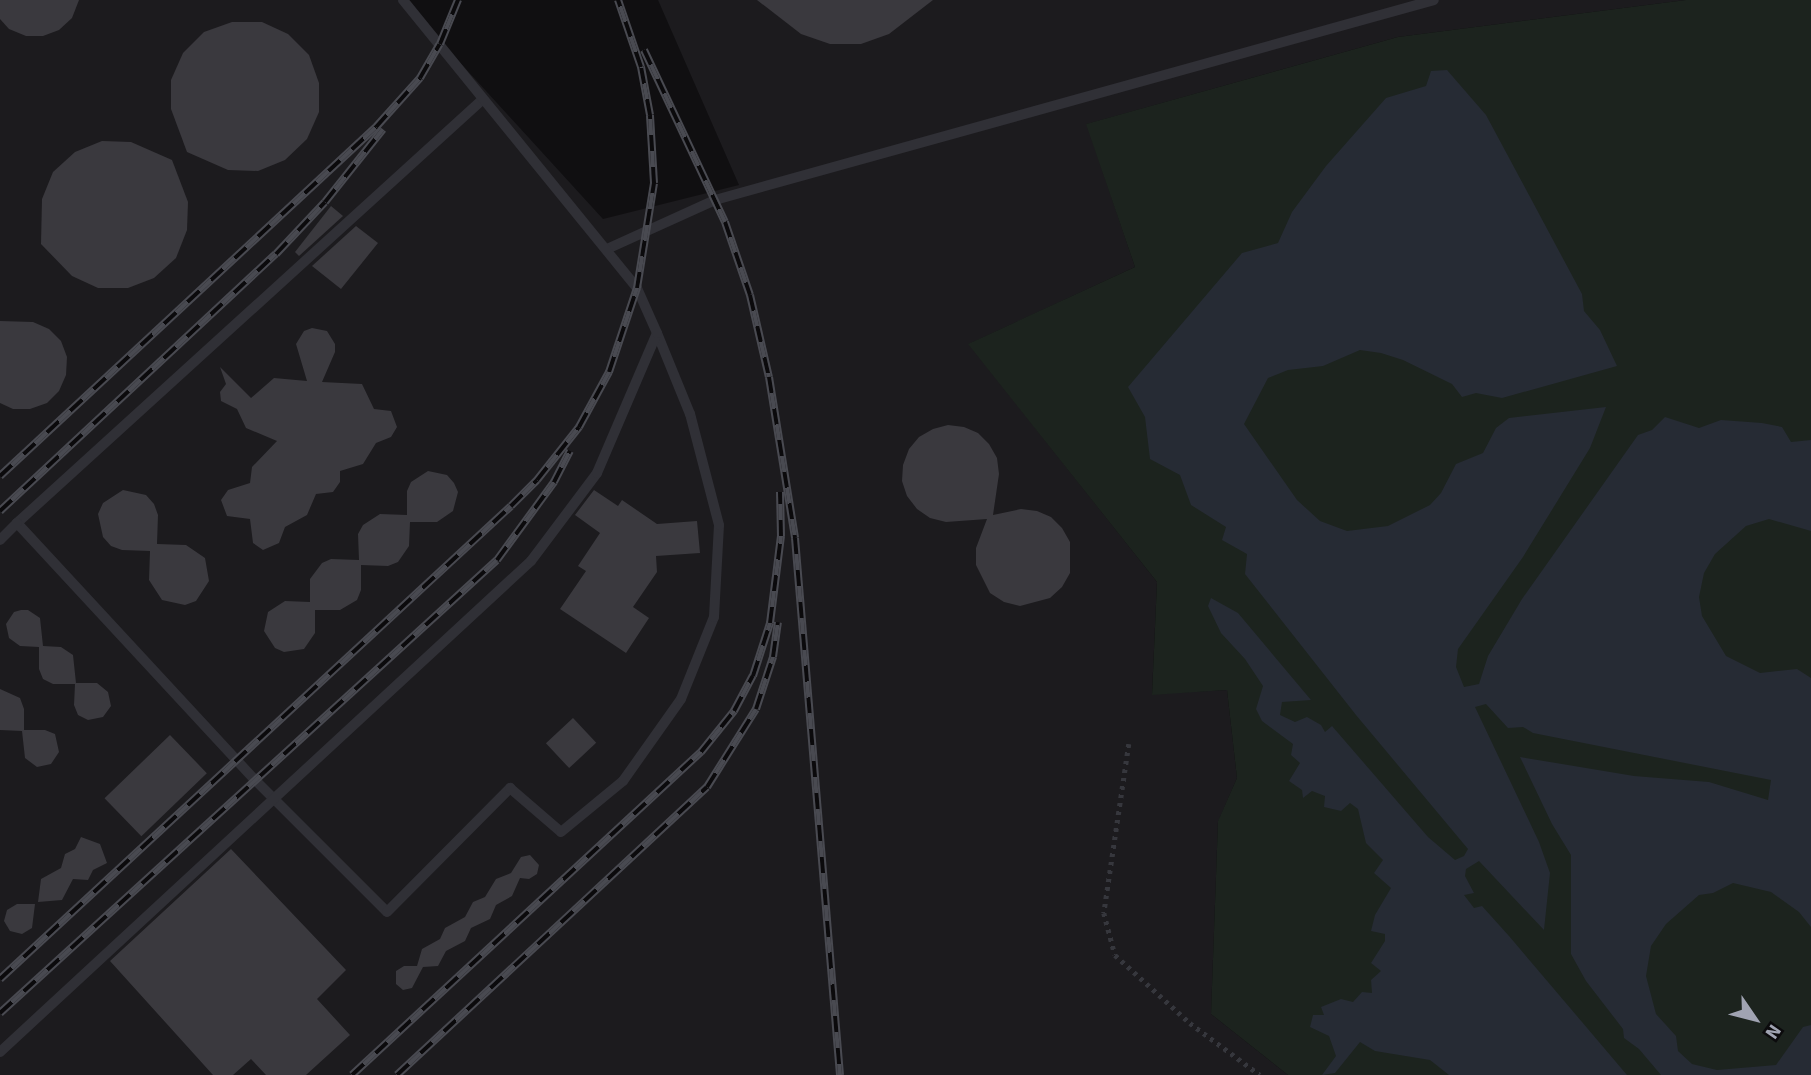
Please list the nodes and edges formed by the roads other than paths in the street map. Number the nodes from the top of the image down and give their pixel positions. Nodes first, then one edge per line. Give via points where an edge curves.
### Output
1 (403, 0) edge
2 (1434, 0) edge
3 (482, 100) junction
4 (607, 249) junction
5 (657, 333) junction
6 (18, 523) junction
7 (0, 540) edge
8 (274, 798) junction
9 (0, 1052) edge

1 - 3 lane
2 - 4 lane via 715,200
3 - 4 lane
3 - 6 lane
4 - 5 lane via 637,288
5 - 8 lane via 597,473 531,561
5 - 8 lane via 690,414 719,525 713,617 681,699 623,781 561,832 510,788 387,912
6 - 7 lane
6 - 8 lane
8 - 9 lane

